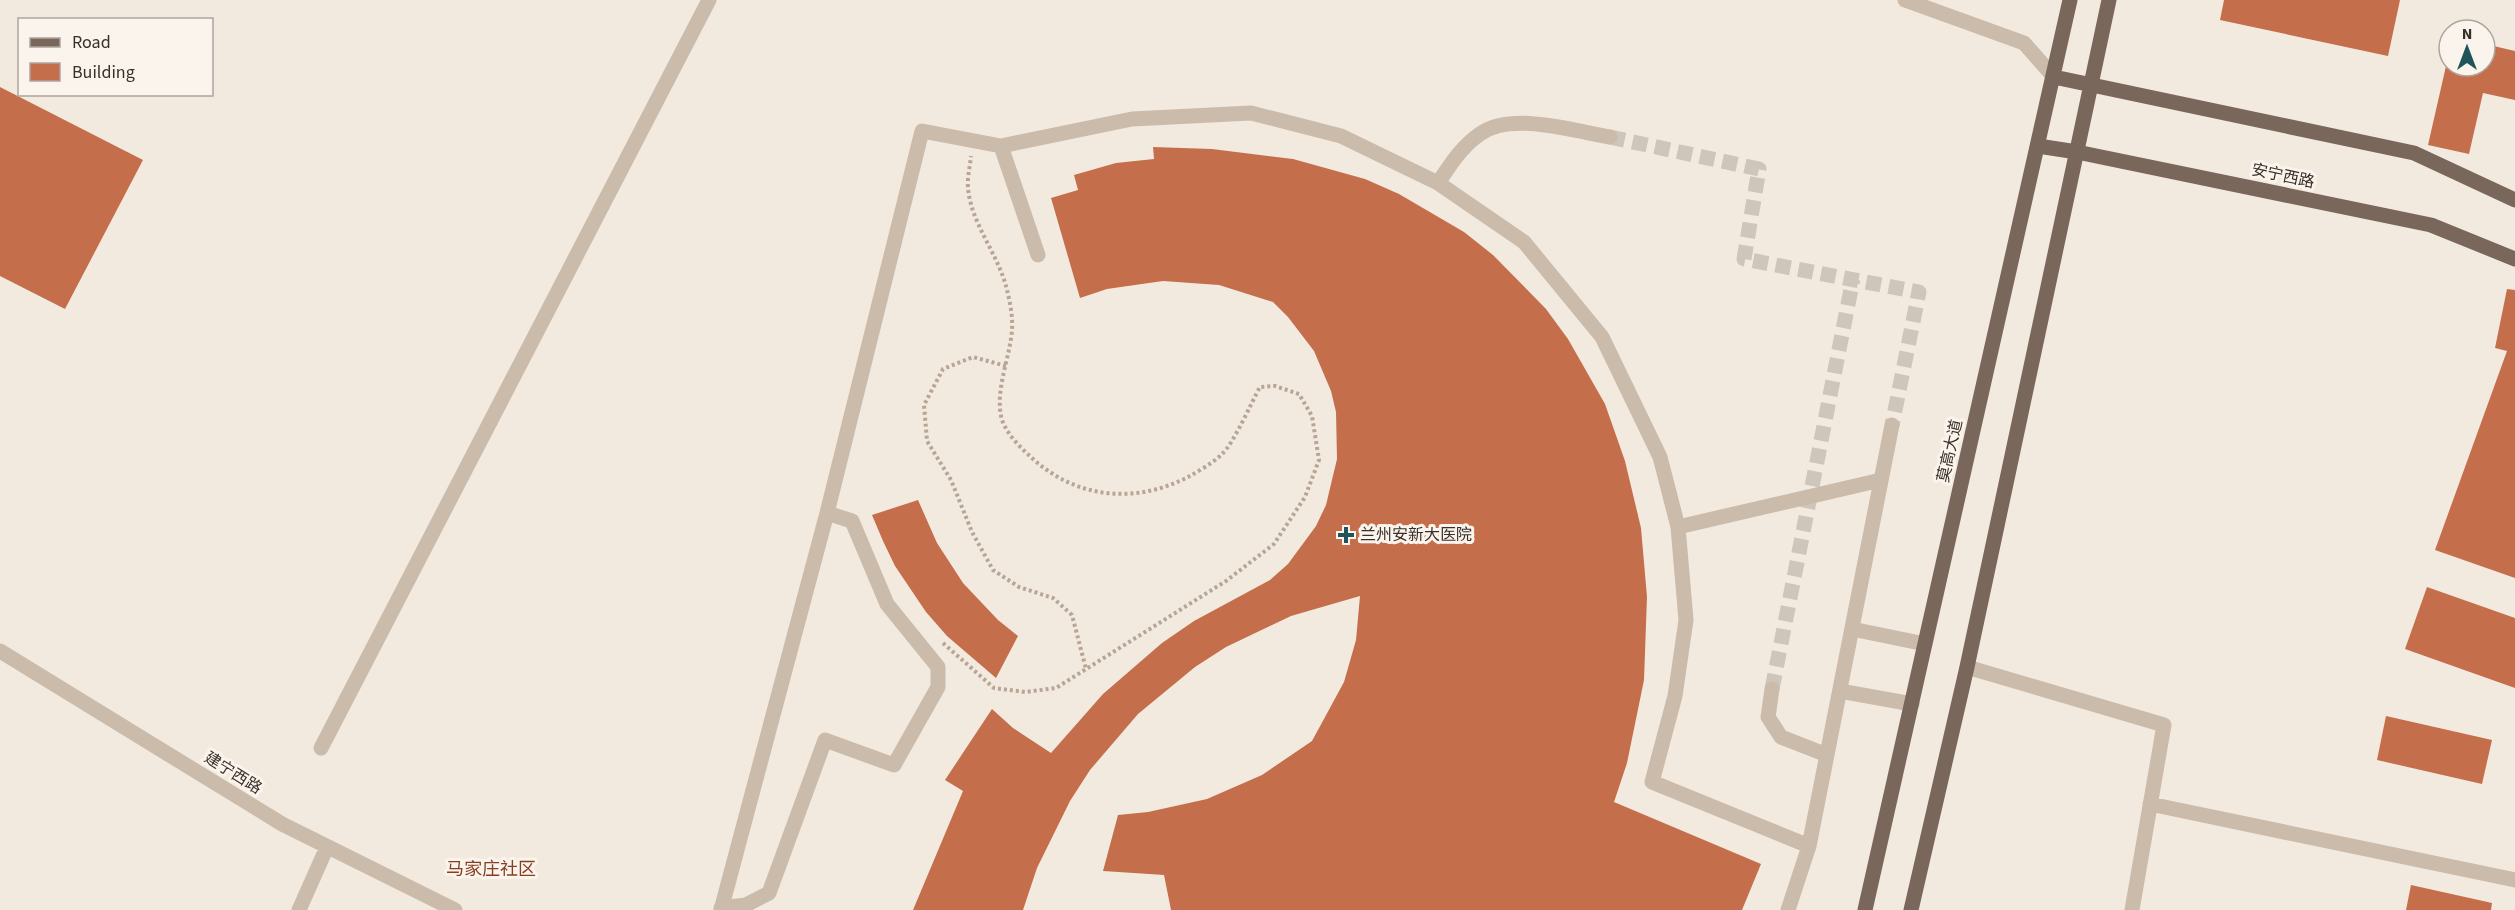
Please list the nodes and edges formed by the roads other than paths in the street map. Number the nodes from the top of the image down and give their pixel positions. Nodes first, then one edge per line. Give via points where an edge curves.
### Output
1 (710, 0) edge
2 (1905, 0) edge
3 (2070, 0) edge
4 (2109, 0) edge
5 (2054, 76) junction
6 (2091, 86) junction
7 (1610, 137) tunnel mouth
8 (1001, 146) junction
9 (2038, 146) junction
10 (2077, 152) junction
11 (1438, 183) junction
12 (2515, 200) edge
13 (1038, 255) dead end
14 (2515, 259) edge
15 (1892, 425) tunnel mouth
16 (1881, 480) junction
17 (827, 513) junction
18 (1678, 527) junction
19 (1852, 629) junction
20 (1925, 644) junction
21 (0, 651) edge
22 (1967, 667) junction
23 (1772, 689) tunnel mouth
24 (1840, 691) junction
25 (1912, 704) junction
26 (321, 748) dead end
27 (1827, 755) junction
28 (2150, 804) junction
29 (1809, 846) junction
30 (327, 847) junction
31 (2515, 880) edge
32 (721, 909) edge
33 (299, 910) edge
34 (455, 910) edge
35 (1788, 910) edge
36 (1865, 910) edge
37 (1911, 910) edge
38 (2132, 910) edge

1 - 26 street
2 - 5 street via 2024,43
3 - 5 main road, 莫高大道
4 - 6 main road
5 - 6 main road
5 - 9 main road, 莫高大道
6 - 10 main road
6 - 12 main road via 2414,153
7 - 11 street via 1515,122 1481,132 1459,152
8 - 11 street via 1132,119 1251,113 1341,136
8 - 13 street
8 - 17 street via 922,131
9 - 10 main road, 安宁西路
9 - 20 main road, 莫高大道
10 - 14 main road, 安宁西路 via 2431,225
10 - 22 main road
11 - 18 street via 1524,242 1602,337 1660,457
15 - 16 street
16 - 18 street
16 - 19 street
17 - 32 street
17 - 32 street via 852,521 887,604 938,667 938,687 894,765 825,740 769,893 746,905
18 - 29 street via 1686,620 1675,696 1652,782
19 - 20 street
19 - 24 street
20 - 25 main road, 莫高大道
21 - 30 street, 建宁西路 via 282,824
22 - 28 street via 2163,725
22 - 37 main road
23 - 27 street via 1768,717 1781,737
24 - 25 street
24 - 27 street
25 - 36 main road, 莫高大道
27 - 29 street
28 - 31 street
28 - 38 street
29 - 35 street
30 - 33 street
30 - 34 street, 建宁西路

